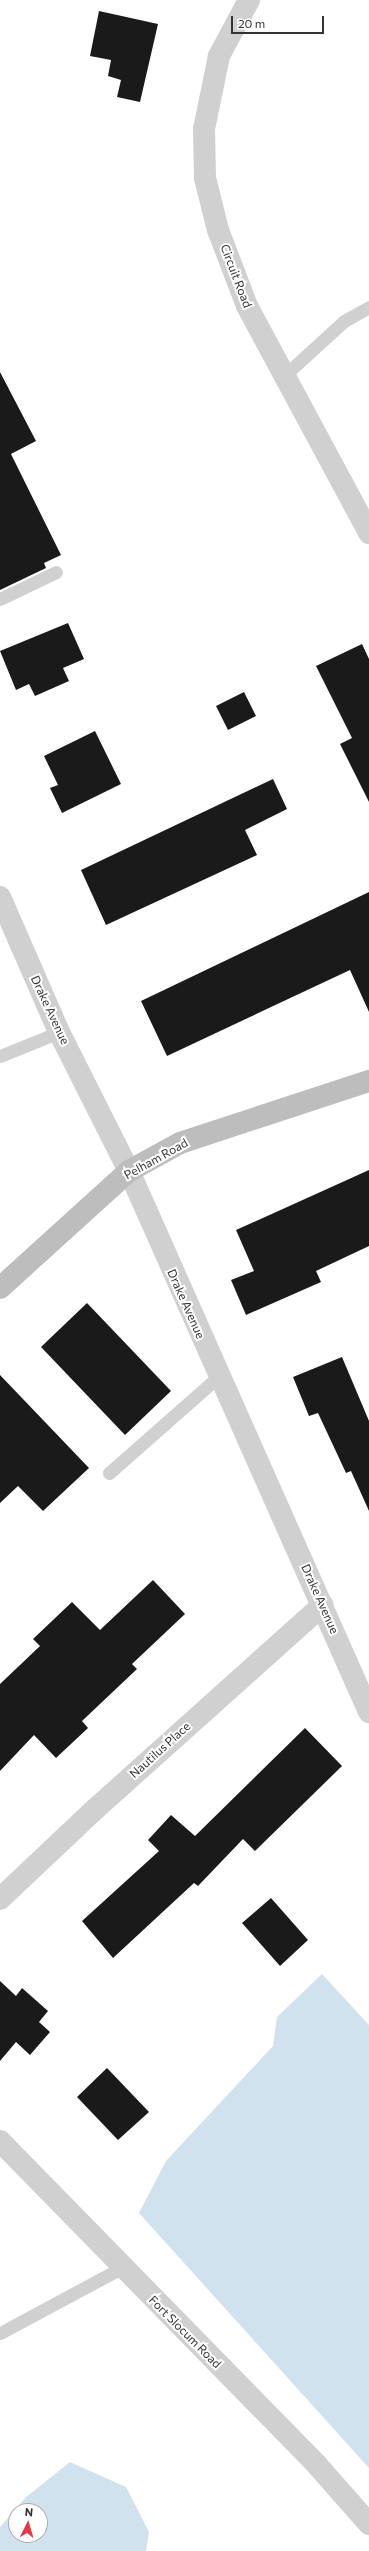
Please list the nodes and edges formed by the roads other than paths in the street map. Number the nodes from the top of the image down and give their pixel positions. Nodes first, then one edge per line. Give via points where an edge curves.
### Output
1 (249, 0) edge
2 (369, 307) edge
3 (286, 374) junction
4 (368, 528) edge
5 (56, 572) dead end
6 (0, 599) edge
7 (0, 897) edge
8 (59, 1032) junction
9 (0, 1056) edge
10 (369, 1081) edge
11 (128, 1171) junction
12 (0, 1288) edge
13 (218, 1377) junction
14 (109, 1473) dead end
15 (323, 1605) junction
16 (369, 1712) edge
17 (0, 1899) edge
18 (0, 2141) edge
19 (122, 2268) junction
20 (0, 2333) edge
21 (369, 2524) edge

1 - 3 street, Circuit Road via 219,56 204,129 205,178 218,230 246,306
2 - 3 lane via 344,321
3 - 4 street, Circuit Road
5 - 6 lane
7 - 8 street, Drake Avenue
8 - 9 lane
8 - 11 street, Drake Avenue
10 - 11 main road, Pelham Road via 180,1143
11 - 12 main road, Pelham Road
11 - 13 street, Drake Avenue
13 - 14 lane
13 - 15 street, Drake Avenue
15 - 16 street, Drake Avenue
15 - 17 street, Nautilus Place via 92,1812
18 - 19 street, Fort Slocum Road
19 - 20 lane
19 - 21 street, Fort Slocum Road via 317,2465

